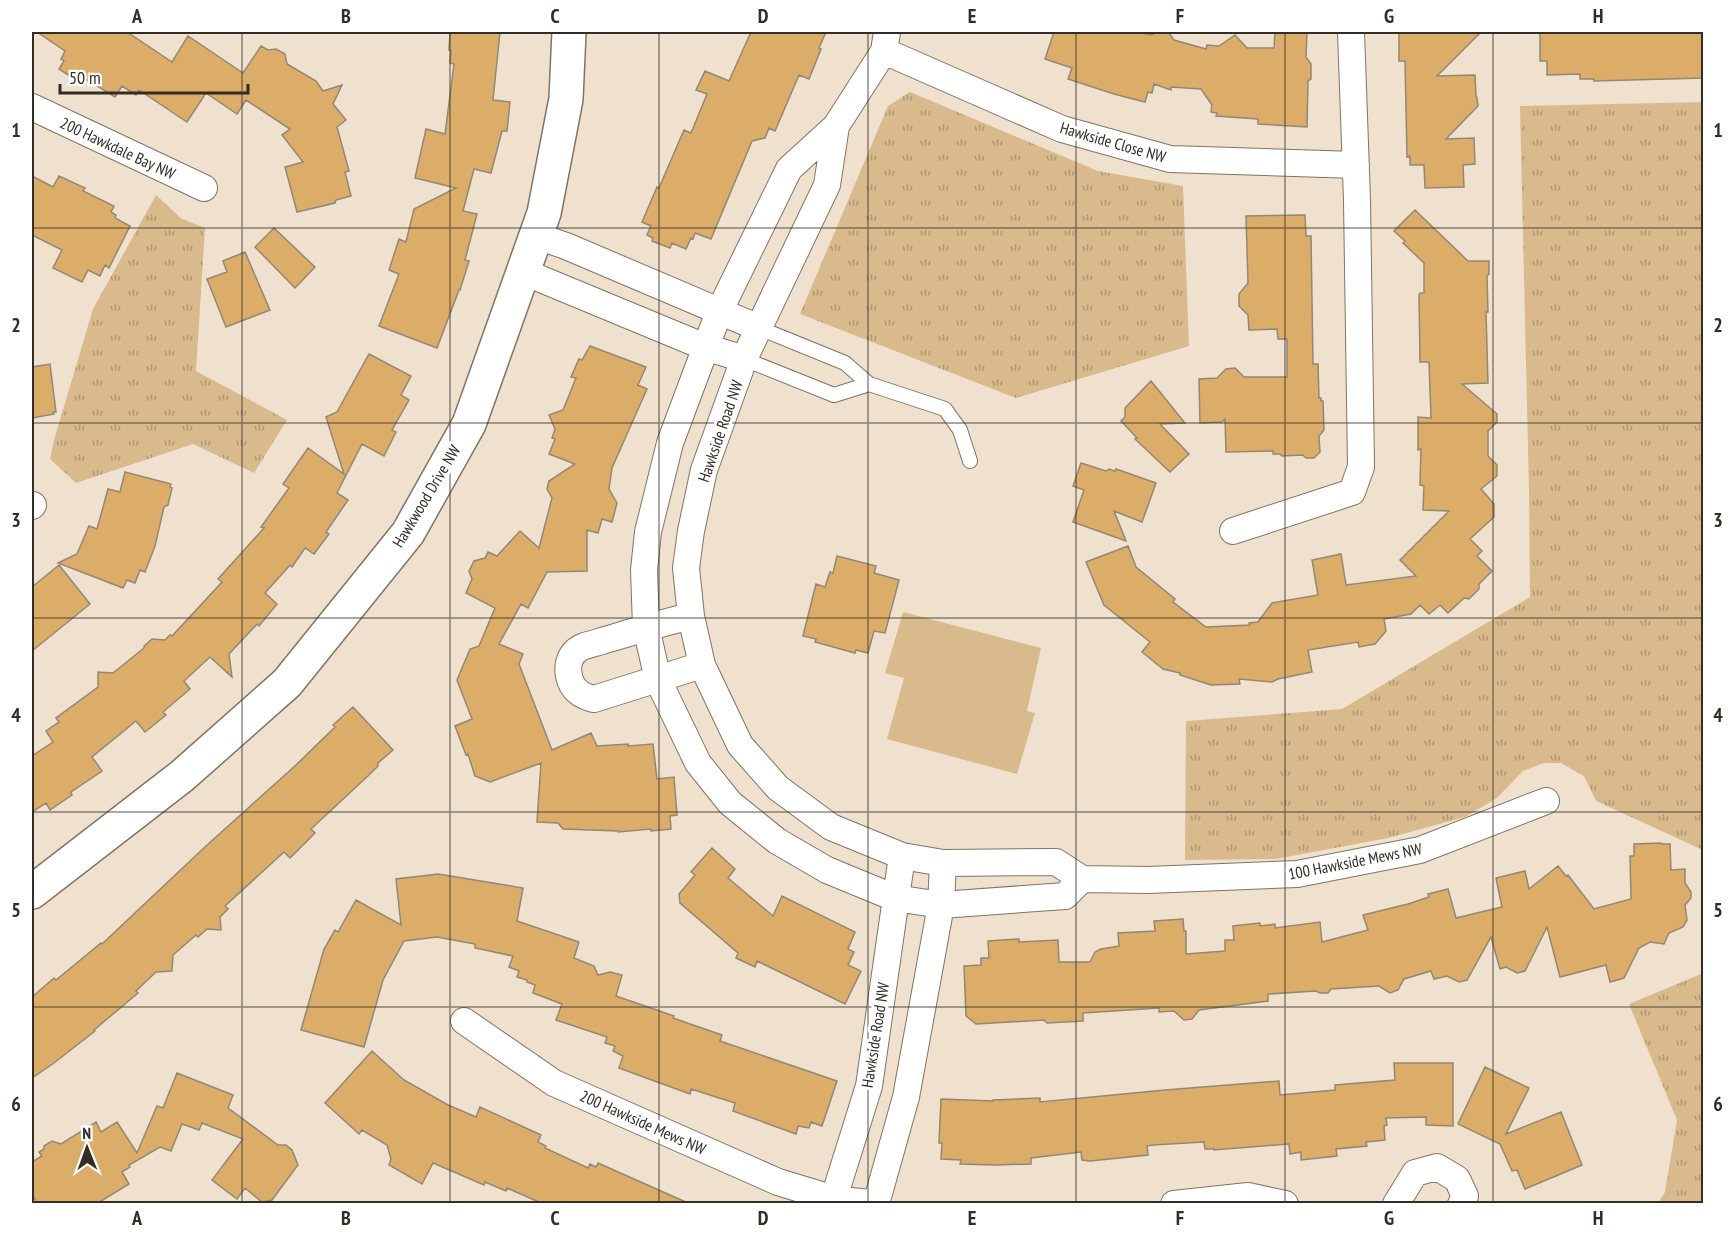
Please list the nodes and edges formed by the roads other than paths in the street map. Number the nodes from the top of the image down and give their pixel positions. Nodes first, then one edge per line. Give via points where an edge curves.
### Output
1 (569, 32) edge
2 (1351, 32) edge
3 (886, 41) edge
4 (32, 107) edge
5 (836, 126) junction
6 (1356, 165) junction
7 (204, 188) dead end
8 (537, 236) junction
9 (524, 272) junction
10 (719, 312) junction
11 (759, 328) junction
12 (705, 347) junction
13 (744, 359) junction
14 (869, 384) junction
15 (970, 461) dead end
16 (1233, 531) dead end
17 (691, 615) junction
18 (646, 627) junction
19 (702, 665) junction
20 (658, 680) junction
21 (1546, 801) dead end
22 (902, 856) junction
23 (943, 863) junction
24 (1082, 879) junction
25 (32, 892) edge
26 (895, 898) junction
27 (941, 905) junction
28 (464, 1021) dead end
29 (833, 1201) edge
30 (876, 1203) edge
31 (1174, 1203) edge
32 (1285, 1203) edge
33 (1396, 1203) edge
34 (1461, 1203) edge

1 - 8 street, Hawkwood Drive NW via 566,99
2 - 6 street
3 - 5 street, Hawkside Close NW
3 - 6 street, Hawkside Close NW via 1062,129 1170,159
4 - 7 street, 200 Hawkdale Bay NW
5 - 10 street, Hawkside Close NW via 789,169
5 - 11 street, Hawkside Close NW via 826,185
6 - 16 street via 1361,467 1352,492
8 - 9 street, Hawkwood Drive NW
8 - 10 street
9 - 12 street, Hawkside Road NW
9 - 25 street, Hawkwood Drive NW via 469,423 408,533 287,683 182,776
10 - 11 street
10 - 12 street, Hawkside Close NW
11 - 13 street, Hawkside Close NW
11 - 14 lane via 845,363
12 - 13 street, Hawkside Road NW
12 - 18 street via 670,443 648,532 644,570
13 - 14 lane via 834,395
13 - 17 street, Hawkside Road NW via 704,470 691,531 686,568
14 - 15 lane via 945,408 960,430
17 - 18 street
17 - 19 street, Hawkside Road NW
18 - 20 street
18 - 20 street via 578,649 570,658 568,672 576,692 594,699
19 - 20 street
19 - 22 street, Hawkside Road NW via 740,745 778,788 831,826
20 - 26 street via 698,763 730,803 787,847 827,870
21 - 24 street, 100 Hawkside Mews NW via 1420,850 1297,874
22 - 23 street, Hawkside Road NW
22 - 26 street, Hawkside Road NW
23 - 24 street via 1056,862
23 - 27 street
24 - 27 street via 1065,896
26 - 27 street
26 - 29 street, Hawkside Road NW via 869,1086
27 - 30 street via 906,1097
28 - 29 street, 200 Hawkside Mews NW via 554,1083 778,1182
29 - 30 street, 200 Hawkside Mews NW
31 - 32 street via 1248,1196
33 - 34 street via 1415,1173 1437,1167 1457,1179 1465,1196

